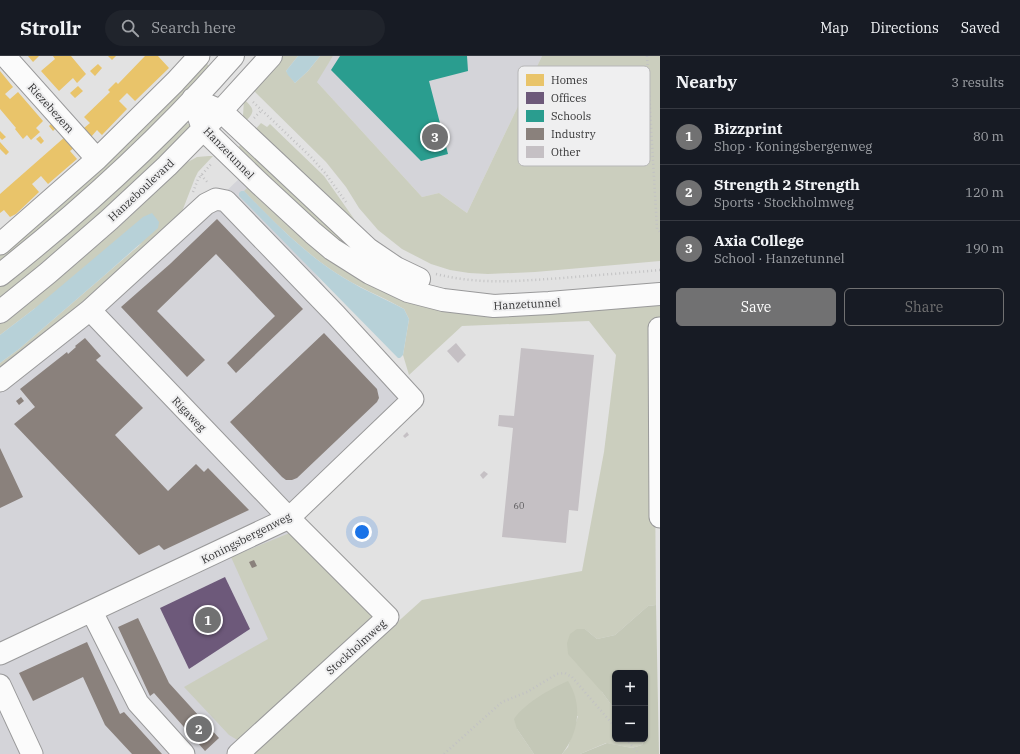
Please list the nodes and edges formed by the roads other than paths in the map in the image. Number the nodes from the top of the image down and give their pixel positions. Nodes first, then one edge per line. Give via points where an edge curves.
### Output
1 (5, 56) edge
2 (233, 56) edge
3 (271, 56) edge
4 (190, 60) edge
5 (193, 99) junction
6 (221, 111) junction
7 (204, 129) junction
8 (97, 159) junction
9 (2, 238) edge
10 (0, 275) edge
11 (660, 281) edge
12 (660, 294) edge
13 (90, 310) junction
14 (0, 312) edge
15 (659, 328) dead end
16 (0, 381) edge
17 (660, 516) edge
18 (289, 518) junction
19 (92, 612) junction
20 (0, 654) edge
21 (0, 685) edge
22 (32, 754) edge
23 (184, 754) edge
24 (238, 754) edge

1 - 8 street, Riezebezem
2 - 5 main road
3 - 6 main road, Hanzeboulevard
4 - 8 street
5 - 6 main road, Hanzetunnel
5 - 7 main road, Hanzetunnel
5 - 10 main road via 96,193
6 - 7 main road, Hanzeboulevard
6 - 11 main road, Hanzetunnel via 359,242 380,259 415,278 449,288 491,293
7 - 12 main road, Hanzetunnel via 332,249 370,273 408,291 442,300 494,306
7 - 14 main road, Hanzeboulevard via 109,220
8 - 9 street
13 - 16 street
13 - 18 street, Rigaweg
13 - 18 street, Koningsbergenweg via 212,200 220,199 226,201 336,315 413,399
15 - 17 street
18 - 19 street, Koningsbergenweg
18 - 24 street, Stockholmweg via 388,618
19 - 20 street, Koningsbergenweg
19 - 23 street via 138,703
21 - 22 street

